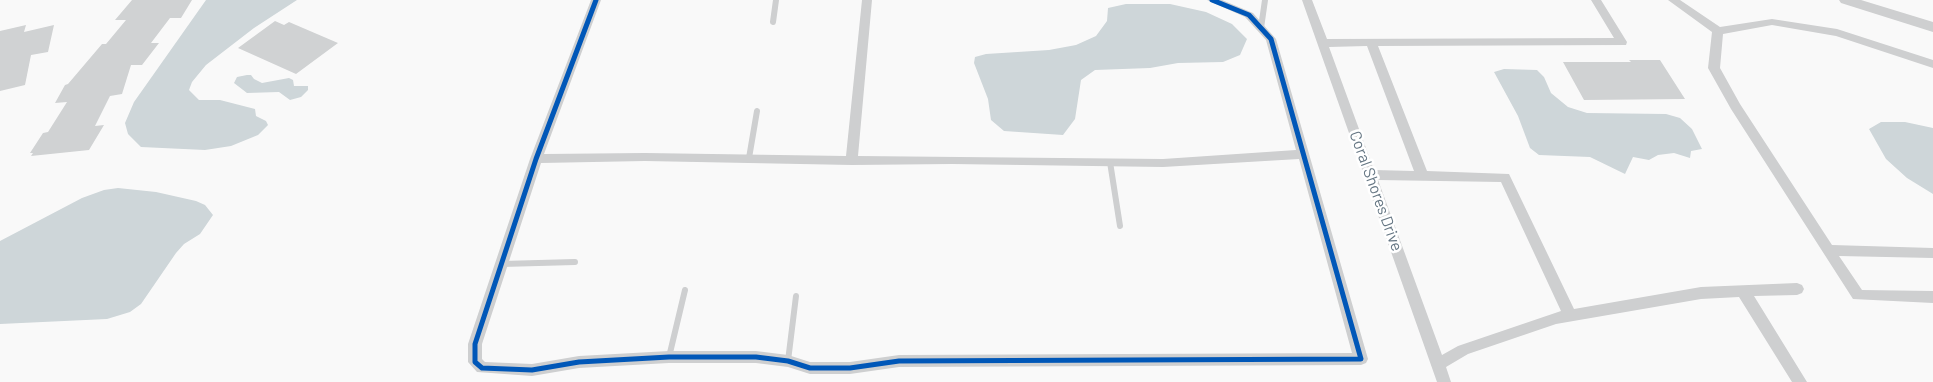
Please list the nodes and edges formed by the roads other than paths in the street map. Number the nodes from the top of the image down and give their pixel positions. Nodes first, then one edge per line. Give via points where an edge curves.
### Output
1 (596, 0) edge
2 (776, 0) edge
3 (868, 0) edge
4 (1212, 0) edge
5 (1265, 0) edge
6 (1307, 0) edge
7 (1596, 0) edge
8 (1673, 0) edge
9 (1846, 0) edge
10 (773, 22) dead end
11 (1933, 27) edge
12 (1261, 28) junction
13 (1718, 31) junction
14 (1323, 43) junction
15 (1371, 43) junction
16 (1933, 64) edge
17 (757, 111) dead end
18 (1302, 154) junction
19 (748, 158) junction
20 (536, 159) junction
21 (852, 161) junction
22 (1110, 162) junction
23 (1370, 175) junction
24 (1422, 175) junction
25 (1120, 226) dead end
26 (1828, 250) junction
27 (1933, 253) edge
28 (575, 262) dead end
29 (501, 264) junction
30 (1797, 289) dead end
31 (685, 290) dead end
32 (1743, 291) junction
33 (796, 296) dead end
34 (1933, 297) edge
35 (1570, 315) junction
36 (669, 358) junction
37 (788, 361) junction
38 (1439, 364) junction
39 (1444, 382) edge
40 (1800, 382) edge

1 - 20 street
2 - 10 lane
3 - 21 street
4 - 12 street via 1249,16
5 - 12 lane
6 - 14 street, Coral Shores Drive
7 - 15 street via 1622,42
8 - 13 street
9 - 11 street
12 - 18 street via 1271,39
13 - 16 street via 1772,22 1837,33
13 - 26 street via 1714,68
14 - 15 street
14 - 23 street, Coral Shores Drive
15 - 24 street
17 - 19 lane
18 - 22 street via 1163,163
18 - 37 street via 1361,359 899,361 850,368 810,368
19 - 20 street
19 - 21 street
20 - 29 street
21 - 22 street
22 - 25 lane
23 - 24 street
23 - 38 street, Coral Shores Drive
24 - 35 street via 1505,178
26 - 27 street
26 - 34 street via 1858,295
28 - 29 lane
29 - 36 street via 474,344 475,362 482,368 532,370 579,362
30 - 32 street
31 - 36 lane
32 - 35 street via 1701,294
32 - 40 street
33 - 37 lane
35 - 38 street via 1463,350
36 - 37 street via 756,357
38 - 39 street, Coral Shores Drive

